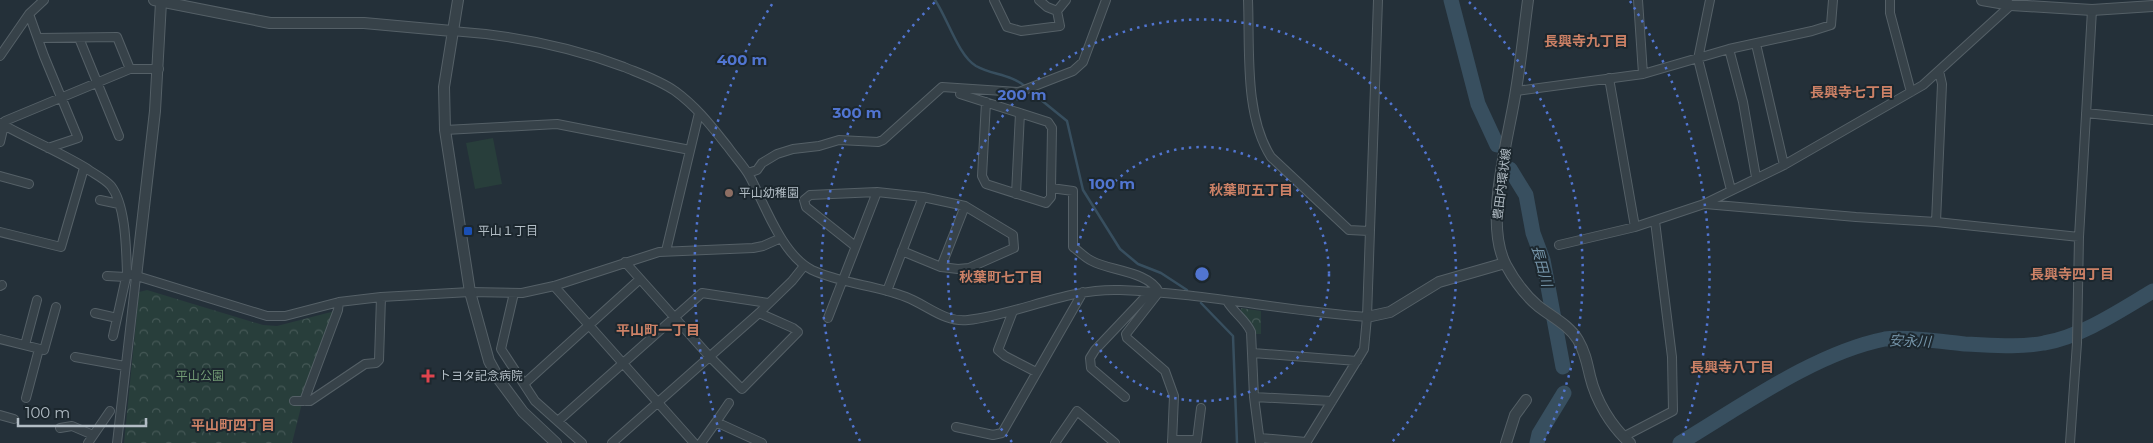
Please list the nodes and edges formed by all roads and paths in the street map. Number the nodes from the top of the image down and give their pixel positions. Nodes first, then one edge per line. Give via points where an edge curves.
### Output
1 (44, 0) edge
2 (458, 0) edge
3 (994, 0) edge
4 (1040, 0) edge
5 (1066, 0) edge
6 (1106, 0) edge
7 (1248, 0) edge
8 (1378, 0) edge
9 (1528, 0) edge
10 (1638, 0) edge
11 (1710, 0) edge
12 (1833, 0) edge
13 (1890, 0) edge
14 (1982, 0) edge
15 (158, 1) edge
16 (2014, 2) edge
17 (2153, 6) edge
18 (2092, 10) junction
19 (1057, 11) junction
20 (30, 14) junction
21 (452, 31) junction
22 (38, 38) junction
23 (79, 38) junction
24 (1756, 44) junction
25 (1729, 50) junction
26 (0, 56) edge
27 (1698, 59) junction
28 (130, 69) junction
29 (158, 69) junction
30 (1940, 72) junction
31 (1643, 74) junction
32 (1609, 78) junction
33 (98, 82) junction
34 (1516, 91) junction
35 (1910, 92) junction
36 (960, 94) dead end
37 (62, 97) junction
38 (986, 102) junction
39 (699, 113) junction
40 (1020, 113) junction
41 (2086, 114) junction
42 (2153, 120) edge
43 (2, 124) edge
44 (445, 130) junction
45 (119, 136) dead end
46 (0, 142) edge
47 (48, 148) junction
48 (690, 150) junction
49 (1784, 165) junction
50 (84, 168) junction
51 (748, 173) junction
52 (0, 176) edge
53 (1756, 177) junction
54 (29, 184) dead end
55 (1051, 188) junction
56 (1731, 190) junction
57 (877, 192) junction
58 (1016, 194) junction
59 (923, 197) junction
60 (100, 200) dead end
61 (119, 204) junction
62 (1704, 204) junction
63 (965, 206) junction
64 (1655, 221) junction
65 (1936, 222) junction
66 (1635, 227) junction
67 (1370, 231) junction
68 (0, 232) edge
69 (2080, 237) junction
70 (782, 238) junction
71 (1558, 245) dead end
72 (855, 246) junction
73 (666, 251) junction
74 (902, 251) junction
75 (625, 262) junction
76 (1505, 263) junction
77 (804, 266) junction
78 (941, 267) junction
79 (107, 276) dead end
80 (129, 276) junction
81 (640, 279) junction
82 (841, 281) junction
83 (554, 286) junction
84 (887, 291) junction
85 (470, 292) junction
86 (1083, 292) junction
87 (1155, 292) junction
88 (514, 293) junction
89 (381, 297) junction
90 (121, 298) junction
91 (37, 300) dead end
92 (133, 301) junction
93 (1227, 301) junction
94 (339, 302) junction
95 (768, 303) junction
96 (56, 307) dead end
97 (1013, 311) junction
98 (95, 313) dead end
99 (758, 313) junction
100 (1367, 317) junction
101 (117, 318) junction
102 (675, 318) junction
103 (828, 318) dead end
104 (589, 325) junction
105 (112, 336) dead end
106 (0, 339) edge
107 (24, 346) junction
108 (39, 349) junction
109 (1254, 353) junction
110 (75, 356) dead end
111 (709, 356) junction
112 (1356, 361) junction
113 (624, 364) junction
114 (125, 366) junction
115 (1036, 372) junction
116 (524, 384) junction
117 (1125, 397) dead end
118 (1254, 397) junction
119 (26, 398) dead end
120 (1526, 400) dead end
121 (294, 401) dead end
122 (304, 401) junction
123 (658, 401) junction
124 (1332, 401) junction
125 (729, 403) dead end
126 (1201, 408) dead end
127 (110, 411) dead end
128 (0, 415) edge
129 (14, 419) dead end
130 (558, 422) junction
131 (716, 422) junction
132 (956, 427) dead end
133 (60, 428) dead end
134 (93, 435) junction
135 (1626, 440) edge
136 (1260, 441) edge
137 (1172, 442) edge
138 (88, 443) edge
139 (117, 443) edge
140 (556, 443) edge
141 (582, 443) edge
142 (612, 443) edge
143 (694, 443) edge
144 (701, 443) edge
145 (762, 443) edge
146 (1055, 443) edge
147 (1115, 443) edge
148 (1306, 443) edge
149 (1506, 443) edge
150 (2070, 443) edge

1 - 20 street
2 - 21 street
3 - 19 street via 1007,27 1021,31 1060,26
4 - 19 street
5 - 19 street
6 - 51 street via 1083,62 1073,71 1014,92 942,87 883,140 839,140 793,149 777,154
7 - 67 street via 1253,113 1266,148 1271,157 1349,230
8 - 67 street
9 - 34 street, 豊田内環状線
10 - 31 street
11 - 27 street
12 - 24 street via 1831,24
13 - 35 street via 1890,13
14 - 16 street
15 - 21 street via 270,23 364,23
15 - 29 street
16 - 18 street
16 - 30 street
17 - 18 street
18 - 41 street
20 - 22 street
20 - 26 street
21 - 39 street via 490,34 602,59 653,78 674,90
21 - 44 street via 444,87
22 - 23 street
22 - 37 street
23 - 28 street via 116,38
23 - 33 street
24 - 25 street
24 - 49 street
25 - 27 street
25 - 53 street via 1743,102
27 - 31 street
27 - 56 street
28 - 29 street
28 - 33 street
29 - 80 street
30 - 35 street
30 - 65 street
31 - 32 street
32 - 34 street
32 - 66 street
33 - 37 street
33 - 45 street
34 - 76 street, 豊田内環状線 via 1496,219
35 - 49 street
36 - 38 street
37 - 43 street
37 - 47 street via 78,138
38 - 40 street
38 - 58 street via 982,176 986,184
39 - 48 street
39 - 51 street
40 - 55 street via 1048,122 1052,128
40 - 58 street
41 - 42 street
41 - 69 street
43 - 46 street
43 - 47 street
44 - 48 street via 556,124
44 - 85 street
47 - 50 street
48 - 73 street
49 - 53 street
50 - 61 street via 111,186
50 - 68 street via 61,247
51 - 70 street
52 - 54 street
53 - 56 street
55 - 58 street via 1051,197 1046,203
55 - 87 street via 1072,191 1073,247 1092,262 1155,285
56 - 62 street
57 - 59 street
57 - 72 street
57 - 72 street via 810,194 804,200 806,207
59 - 63 street
59 - 74 street
60 - 61 street
61 - 80 street
62 - 64 street
62 - 65 street
63 - 78 street
63 - 78 street via 1013,235 1014,248 969,268
64 - 66 street
64 - 135 street via 1672,357 1673,412
65 - 69 street
66 - 71 street
67 - 100 street
69 - 150 street
70 - 73 street via 753,248
70 - 77 street
72 - 82 street
73 - 75 street
74 - 78 street
74 - 84 street
75 - 81 street
75 - 83 street
76 - 100 street via 1438,282 1390,312
76 - 135 street, 豊田内環状線 via 1523,291 1578,338 1602,408
77 - 82 street
77 - 95 street
79 - 80 street
80 - 90 street
80 - 92 street
80 - 94 street via 267,316 285,316
81 - 102 street
81 - 104 street
82 - 84 street
82 - 103 street
83 - 88 street
83 - 104 street
84 - 97 street via 956,320 966,321
85 - 88 street
85 - 89 street
85 - 140 street via 482,342 500,381 523,412
86 - 87 street
86 - 97 street
86 - 115 street
87 - 93 street
87 - 117 street via 1090,358 1091,368
87 - 137 street via 1126,334 1165,371 1174,396
88 - 116 street via 501,349
89 - 94 street
89 - 122 street via 379,360 365,364 310,401
90 - 92 street
90 - 101 street
91 - 107 street
92 - 114 street
93 - 100 street
93 - 109 street via 1248,326
94 - 122 street
95 - 99 street
95 - 102 street via 702,293
96 - 108 street via 44,350
97 - 115 street via 998,350
98 - 101 street
99 - 111 street
99 - 111 street via 798,332 742,389
100 - 112 street via 1364,349
101 - 105 street
102 - 111 street
102 - 113 street
104 - 113 street
104 - 116 street
106 - 107 street
107 - 108 street
108 - 119 street
109 - 112 street
109 - 118 street
110 - 114 street
111 - 123 street
112 - 124 street
113 - 123 street
113 - 130 street
114 - 139 street
115 - 132 street via 1002,434
116 - 130 street via 535,401
118 - 124 street
118 - 136 street
120 - 149 street via 1515,415
121 - 122 street
123 - 142 street
123 - 143 street
124 - 148 street
125 - 131 street
126 - 137 street via 1197,440
127 - 134 street
128 - 129 street
130 - 141 street
131 - 144 street
131 - 145 street
133 - 134 street via 72,426
134 - 138 street
136 - 148 street
146 - 147 street via 1077,411

